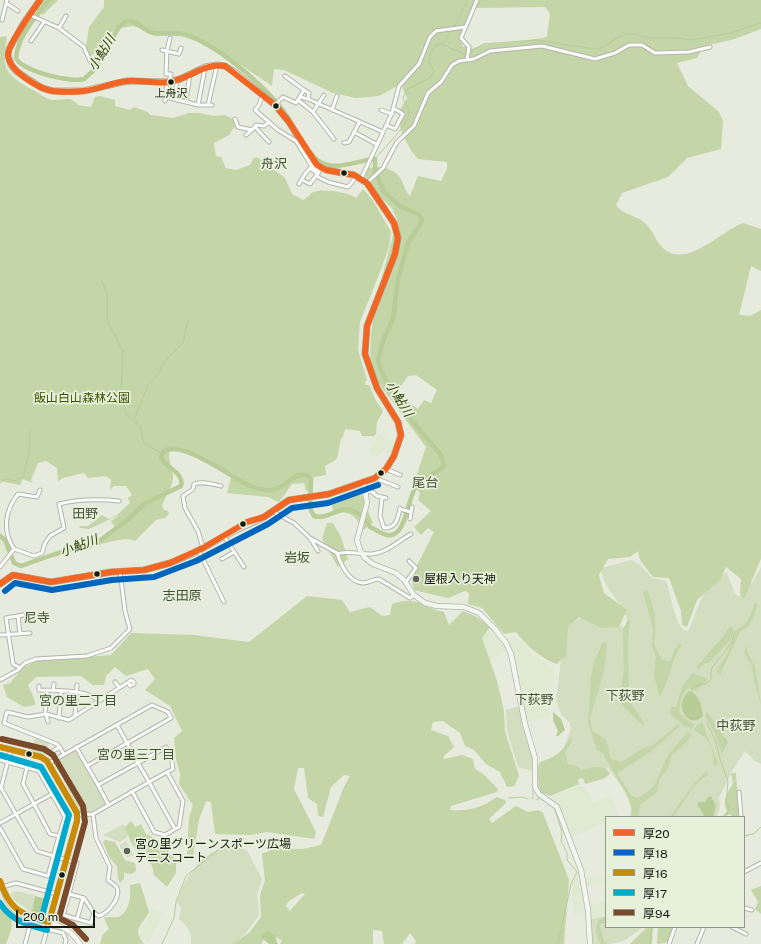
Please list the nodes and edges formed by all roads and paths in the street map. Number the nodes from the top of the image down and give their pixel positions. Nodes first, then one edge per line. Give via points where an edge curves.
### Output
1 (40, 0) edge
2 (477, 0) edge
3 (6, 2) edge
4 (18, 11) dead end
5 (32, 16) junction
6 (66, 16) dead end
7 (2, 20) dead end
8 (43, 22) junction
9 (465, 27) junction
10 (59, 28) junction
11 (170, 38) dead end
12 (31, 41) dead end
13 (710, 47) dead end
14 (181, 48) dead end
15 (162, 50) dead end
16 (167, 50) junction
17 (467, 60) junction
18 (90, 61) dead end
19 (217, 65) junction
20 (205, 67) junction
21 (190, 74) junction
22 (285, 76) dead end
23 (177, 80) junction
24 (168, 82) junction
25 (304, 90) junction
26 (263, 94) junction
27 (324, 94) dead end
28 (337, 96) dead end
29 (175, 99) junction
30 (299, 99) junction
31 (308, 99) junction
32 (186, 101) junction
33 (276, 104) junction
34 (319, 104) junction
35 (198, 105) junction
36 (394, 108) junction
37 (332, 110) junction
38 (381, 110) dead end
39 (314, 112) junction
40 (392, 114) junction
41 (235, 119) dead end
42 (268, 123) junction
43 (359, 123) junction
44 (386, 125) junction
45 (254, 129) junction
46 (354, 132) junction
47 (382, 132) junction
48 (246, 135) dead end
49 (334, 139) dead end
50 (269, 142) dead end
51 (344, 143) dead end
52 (376, 146) junction
53 (309, 159) junction
54 (317, 175) junction
55 (359, 177) junction
56 (302, 180) junction
57 (367, 183) junction
58 (299, 184) dead end
59 (386, 469) junction
60 (400, 475) dead end
61 (377, 477) junction
62 (364, 483) junction
63 (221, 486) dead end
64 (398, 487) dead end
65 (40, 490) dead end
66 (369, 491) junction
67 (382, 498) junction
68 (386, 498) dead end
69 (120, 501) dead end
70 (412, 507) dead end
71 (272, 511) junction
72 (411, 511) junction
73 (410, 519) dead end
74 (411, 534) dead end
75 (224, 536) junction
76 (310, 538) junction
77 (14, 550) junction
78 (201, 550) junction
79 (318, 551) dead end
80 (234, 552) junction
81 (337, 554) junction
82 (362, 554) junction
83 (0, 558) edge
84 (222, 559) dead end
85 (409, 561) dead end
86 (4, 562) junction
87 (244, 566) dead end
88 (0, 567) edge
89 (120, 571) junction
90 (406, 582) junction
91 (0, 584) edge
92 (414, 595) junction
93 (224, 602) dead end
94 (18, 616) junction
95 (23, 616) dead end
96 (30, 633) dead end
97 (20, 634) junction
98 (0, 635) edge
99 (9, 635) junction
100 (20, 668) junction
101 (0, 680) edge
102 (115, 682) dead end
103 (128, 682) dead end
104 (54, 684) dead end
105 (39, 686) dead end
106 (77, 686) dead end
107 (119, 686) junction
108 (47, 690) junction
109 (53, 691) junction
110 (61, 691) junction
111 (77, 692) junction
112 (99, 701) junction
113 (94, 704) junction
114 (96, 708) dead end
115 (82, 712) junction
116 (46, 714) junction
117 (33, 716) junction
118 (75, 716) junction
119 (85, 716) dead end
120 (60, 718) junction
121 (34, 721) dead end
122 (48, 722) dead end
123 (117, 725) junction
124 (128, 744) junction
125 (0, 747) edge
126 (60, 747) junction
127 (76, 747) junction
128 (11, 749) junction
129 (53, 751) dead end
130 (64, 754) junction
131 (0, 760) edge
132 (8, 762) junction
133 (49, 763) junction
134 (138, 763) junction
135 (87, 766) junction
136 (27, 768) junction
137 (167, 772) junction
138 (149, 782) junction
139 (98, 786) junction
140 (132, 792) junction
141 (739, 792) dead end
142 (52, 794) junction
143 (34, 804) junction
144 (108, 804) junction
145 (16, 814) junction
146 (93, 814) junction
147 (78, 815) junction
148 (741, 816) edge
149 (0, 823) edge
150 (0, 828) edge
151 (175, 829) junction
152 (59, 836) junction
153 (54, 856) junction
154 (67, 859) junction
155 (761, 863) edge
156 (745, 871) edge
157 (0, 881) edge
158 (2, 887) junction
159 (57, 894) junction
160 (69, 894) junction
161 (83, 898) junction
162 (745, 908) edge
163 (752, 910) dead end
164 (94, 913) junction
165 (32, 918) junction
166 (77, 919) junction
167 (49, 922) junction
168 (25, 923) dead end
169 (30, 925) junction
170 (675, 928) edge
171 (704, 928) edge
172 (734, 928) edge
173 (47, 929) junction
174 (746, 934) dead end
175 (40, 936) dead end
176 (45, 938) junction
177 (25, 944) edge
178 (43, 944) edge
179 (62, 944) edge
180 (80, 944) edge
181 (590, 944) edge
182 (669, 944) edge
183 (698, 944) edge

1 - 5 main road
2 - 9 street
3 - 4 street
3 - 7 street
5 - 8 street
5 - 24 main road via 9,49 9,61 16,70 42,88 53,91 84,91 126,81
6 - 10 street
8 - 10 street
8 - 12 street
9 - 17 street via 461,38 469,47
9 - 36 street via 436,31 430,37 419,64 400,86
10 - 18 street via 84,47
11 - 16 street
13 - 17 street via 689,52 655,52 642,45 629,45 615,53 595,59 542,46 490,51
14 - 16 street via 179,54
15 - 16 street
16 - 24 street via 166,74 171,74
17 - 57 street via 454,63 441,82 428,92 414,126 397,142 382,170
19 - 20 main road
19 - 26 main road via 231,69
19 - 35 street via 210,105
20 - 21 main road
20 - 35 street
21 - 23 main road
21 - 32 street
22 - 25 street
23 - 24 main road
23 - 29 street
24 - 29 street via 166,99
25 - 30 street
25 - 31 street via 309,93
26 - 33 main road
26 - 42 street via 255,110
27 - 34 street
28 - 37 street
29 - 32 street
30 - 31 street
30 - 33 street via 296,104 283,97
30 - 39 street
31 - 34 street
32 - 35 street
33 - 53 main road
34 - 37 street
34 - 39 street
36 - 40 street
36 - 44 street via 403,114 395,129
37 - 43 street
38 - 40 street
39 - 49 street
40 - 44 street
41 - 45 street via 238,127
42 - 45 street via 264,126 256,125
42 - 53 street via 296,141
43 - 46 street
43 - 47 street
44 - 47 street
45 - 48 street
45 - 50 street
46 - 51 street via 349,142
46 - 52 street
47 - 52 street
52 - 55 street
53 - 54 street via 319,172
53 - 55 main road via 324,169
54 - 55 street via 328,182 348,187
54 - 56 street via 310,184
54 - 56 street via 310,168
55 - 57 main road
56 - 58 street
57 - 59 main road via 394,223 398,238 395,254 367,326 364,346 376,388 398,422 401,432 398,448
59 - 60 street
59 - 61 main road
61 - 62 main road
61 - 64 street
62 - 66 street
62 - 71 main road via 329,494 289,500
63 - 78 street via 197,483 183,496 185,508 198,531
65 - 77 street via 37,497 18,494 9,507 6,516 8,534
66 - 67 street
66 - 82 street via 357,542
67 - 68 street
67 - 72 street via 380,516 384,528 395,524 400,509
69 - 77 street via 71,501 59,504 64,528 50,536 42,553 34,556
70 - 72 street
71 - 75 main road
71 - 76 street via 297,525
72 - 73 street
74 - 82 street via 395,547 374,554
75 - 78 main road
75 - 80 street
76 - 79 street
76 - 81 street
77 - 86 street
78 - 89 main road via 152,569
78 - 93 street
80 - 84 street
80 - 87 street
81 - 82 street
81 - 92 street via 343,569 359,582 368,583 379,579 410,598
82 - 90 street via 370,562 394,571
83 - 86 street
85 - 90 street via 416,568
86 - 88 street
89 - 91 main road via 52,582 13,575
89 - 100 street via 130,628 111,648 87,656 36,659
90 - 92 street
92 - 181 street via 428,604 464,607 475,611 495,628 506,643 511,654 535,758 535,789 558,807 581,870 588,910
94 - 95 street
94 - 97 street
94 - 99 street via 6,618
96 - 97 street
97 - 99 street
98 - 99 street
99 - 100 street via 13,664
100 - 101 street
102 - 107 street
103 - 107 street
104 - 109 street
105 - 108 street via 39,690
106 - 111 street
107 - 112 street via 107,698
108 - 109 street
108 - 116 street
109 - 110 street
110 - 111 street
110 - 120 street
111 - 112 street via 95,697
111 - 118 street
112 - 113 street
113 - 114 street
113 - 115 street
115 - 118 street
115 - 119 street
116 - 117 street
116 - 120 street
116 - 122 street
117 - 121 street
117 - 126 street via 20,717 7,712 4,723
118 - 120 street via 69,720
123 - 124 street
123 - 124 street via 152,705 168,712 172,718
123 - 127 street
124 - 134 street
124 - 135 street
125 - 128 street
126 - 129 street
126 - 130 street
127 - 130 street
127 - 135 street
128 - 132 street
128 - 133 street via 41,757
130 - 133 street
131 - 132 street
132 - 136 street
132 - 145 street via 1,788
133 - 147 street
134 - 137 street via 166,747 171,756 173,769
134 - 138 street
134 - 139 street
135 - 139 street
136 - 142 street via 39,771
136 - 143 street via 23,784
137 - 138 street
137 - 151 street via 183,801 179,827
138 - 140 street
138 - 151 street
139 - 144 street
140 - 144 street
140 - 151 street via 154,832 165,835
141 - 148 street
142 - 143 street
142 - 152 street via 65,817
143 - 145 street
143 - 152 street via 50,834
144 - 146 street
145 - 149 street
145 - 153 street via 37,851
146 - 147 street
146 - 164 street via 98,843 110,867 108,880 117,890 110,909 100,916
147 - 154 street
150 - 153 street via 23,869 48,876
152 - 153 street
153 - 154 street
154 - 159 street
154 - 160 street via 77,862
155 - 156 street
157 - 158 street
158 - 159 street via 16,883
158 - 165 street via 14,909
159 - 167 street
160 - 161 street
160 - 166 street via 63,915
161 - 164 street
161 - 166 street
162 - 163 street
164 - 166 street via 91,923
165 - 167 street
165 - 169 street
167 - 173 street
167 - 180 street via 68,931
168 - 169 street
169 - 177 street
170 - 182 street
171 - 183 street
172 - 174 street
173 - 176 street
173 - 179 street via 63,933 66,940
175 - 176 street
176 - 178 street

